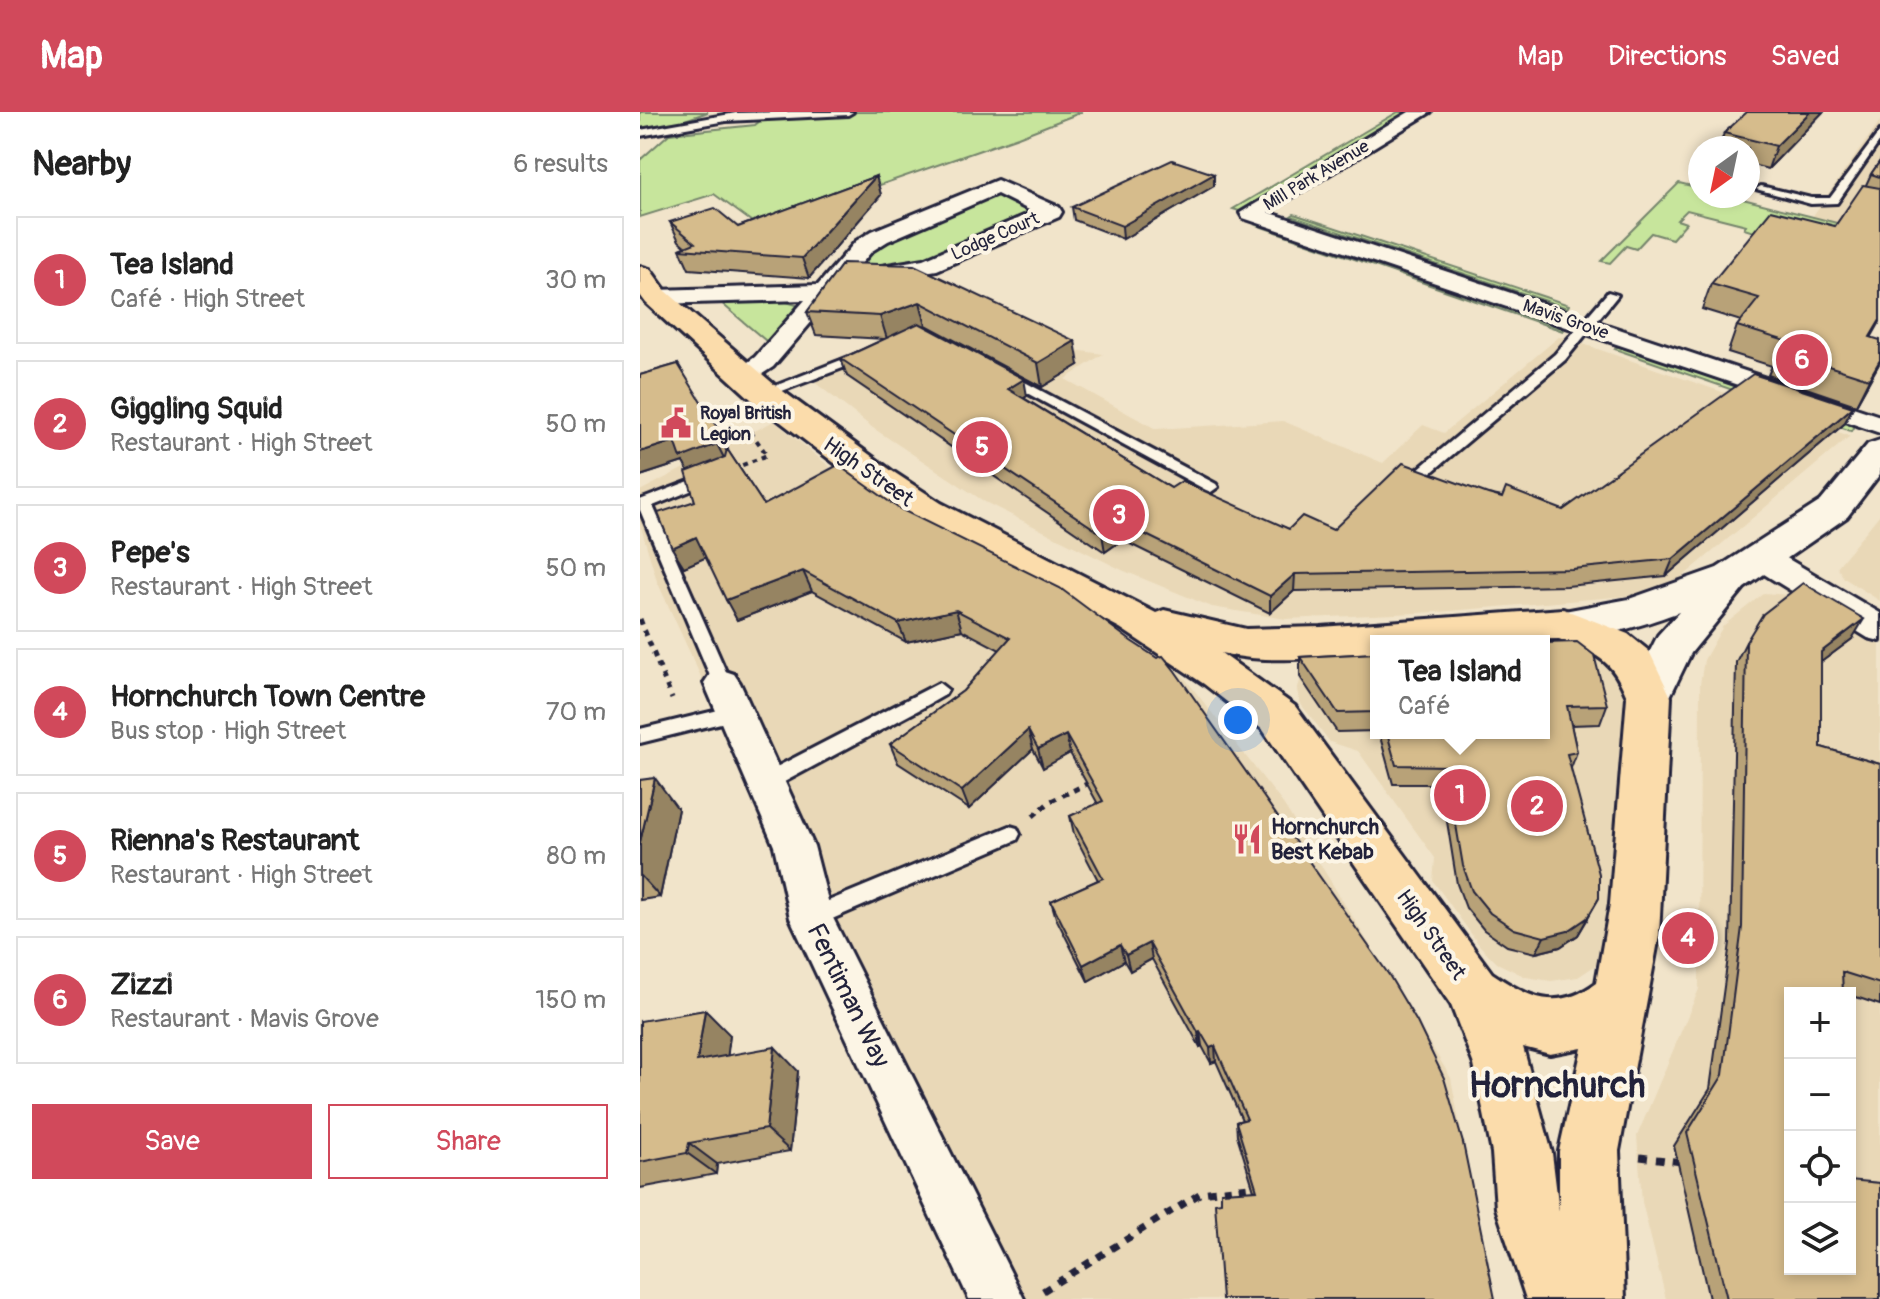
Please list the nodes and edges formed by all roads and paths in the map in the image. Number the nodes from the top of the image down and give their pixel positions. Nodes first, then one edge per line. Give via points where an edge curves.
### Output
1 (752, 112) edge
2 (848, 112) edge
3 (1422, 112) edge
4 (730, 115) edge
5 (640, 133) edge
6 (1880, 134) edge
7 (1761, 189) dead end
8 (1836, 198) junction
9 (1850, 202) edge
10 (1251, 213) joint
11 (832, 284) junction
12 (648, 286) edge
13 (1612, 295) dead end
14 (1588, 326) junction
15 (881, 349) edge
16 (993, 369) edge
17 (764, 392) junction
18 (1880, 425) edge
19 (1880, 451) edge
20 (728, 471) joint
21 (1211, 487) dead end
22 (1445, 489) edge
23 (1746, 568) junction
24 (1134, 618) junction
25 (640, 619) edge
26 (1563, 624) junction
27 (1880, 629) edge
28 (1415, 635) edge
29 (1370, 638) edge
30 (1321, 642) junction
31 (939, 690) dead end
32 (1649, 697) junction
33 (728, 698) junction
34 (677, 710) dead end
35 (1279, 718) junction
36 (640, 736) edge
37 (1106, 775) edge
38 (766, 782) junction
39 (1010, 834) joint
40 (811, 918) junction
41 (1473, 991) junction
42 (1620, 998) junction
43 (1589, 1151) junction
44 (1697, 1164) edge
45 (1262, 1185) edge
46 (997, 1299) edge
47 (1029, 1299) edge
48 (1559, 1299) edge
49 (1592, 1299) edge

1 - 4 lane
2 - 4 lane
3 - 10 street, Mill Park Avenue
4 - 5 lane
6 - 8 lane
7 - 8 lane via 1811,201
8 - 9 lane
10 - 14 street, Mavis Grove
11 - 11 street, Lodge Court via 870,241 997,186 1051,212 929,265
11 - 12 street
11 - 17 street, Lodge Court via 764,362
12 - 17 main road, High Street
13 - 14 lane
14 - 18 street, Mavis Grove
14 - 22 lane via 1560,357 1416,478
15 - 17 lane
16 - 21 lane
17 - 20 path via 745,424 767,455
17 - 24 main road, High Street via 928,511
19 - 23 street via 1834,509
20 - 33 lane via 645,504
23 - 26 street via 1633,613
23 - 27 street
23 - 32 street via 1673,646
24 - 30 main road, High Street via 1246,644
24 - 35 main road, High Street
25 - 34 path
26 - 28 main road, High Street
26 - 32 main road via 1613,645 1634,662
29 - 30 main road, High Street
30 - 35 main road via 1281,677
31 - 38 lane
32 - 42 main road via 1633,936
33 - 36 lane
33 - 38 street, Fentiman Way
35 - 41 main road, High Street
37 - 39 path via 1051,801
38 - 40 street, Fentiman Way via 794,846
39 - 40 lane
40 - 46 street, Fentiman Way
41 - 42 main road via 1509,1017 1550,1027 1591,1020
41 - 48 main road, High Street via 1502,1065 1522,1153 1527,1208
42 - 43 main road
43 - 44 path
43 - 49 main road
45 - 47 path via 1201,1193

